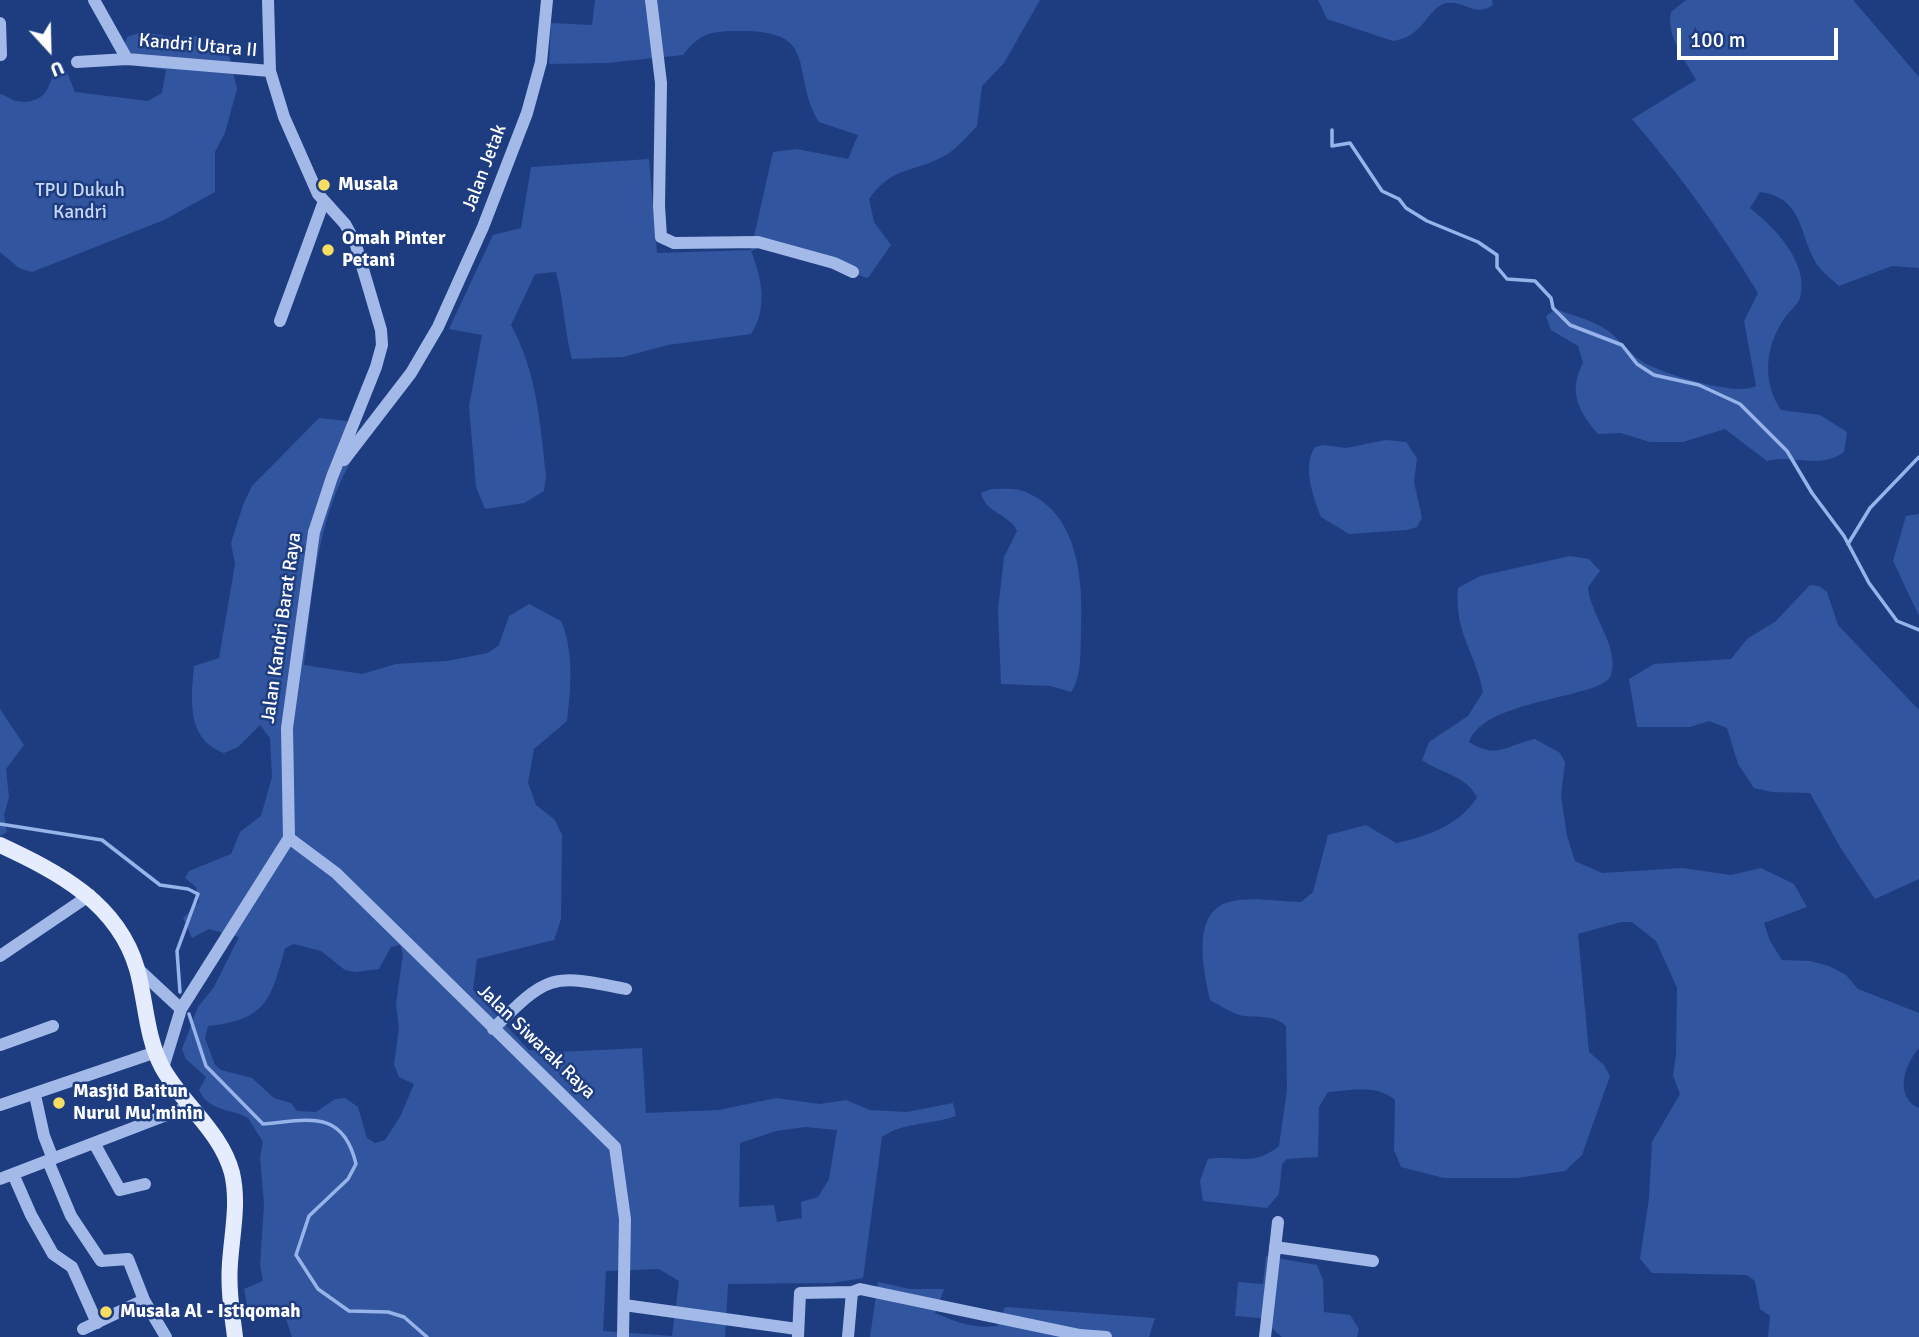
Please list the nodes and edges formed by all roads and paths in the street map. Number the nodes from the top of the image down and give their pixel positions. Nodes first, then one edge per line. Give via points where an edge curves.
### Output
1 (94, 0) edge
2 (268, 0) edge
3 (547, 0) edge
4 (650, 0) edge
5 (0, 23) edge
6 (1, 55) edge
7 (126, 57) junction
8 (77, 62) dead end
9 (270, 71) junction
10 (324, 201) junction
11 (853, 272) dead end
12 (279, 321) dead end
13 (332, 477) junction
14 (289, 838) junction
15 (0, 845) edge
16 (90, 895) junction
17 (0, 956) edge
18 (137, 968) junction
19 (626, 989) dead end
20 (181, 1009) junction
21 (53, 1026) dead end
22 (493, 1029) junction
23 (0, 1045) edge
24 (156, 1052) junction
25 (163, 1068) junction
26 (35, 1095) junction
27 (0, 1105) edge
28 (190, 1106) junction
29 (94, 1143) junction
30 (51, 1160) junction
31 (13, 1174) junction
32 (0, 1179) edge
33 (145, 1184) dead end
34 (1278, 1222) dead end
35 (1275, 1247) junction
36 (1373, 1261) dead end
37 (852, 1292) junction
38 (144, 1300) junction
39 (624, 1305) junction
40 (97, 1323) junction
41 (83, 1329) dead end
42 (798, 1333) edge
43 (166, 1337) edge
44 (235, 1337) edge
45 (622, 1337) edge
46 (848, 1337) edge
47 (1093, 1337) edge
48 (1106, 1337) edge
49 (1265, 1337) edge

1 - 7 street
2 - 9 street, Jalan Kandri Barat Raya
3 - 13 street, Jalan Jetak via 541,62 527,113 444,315 411,373
4 - 11 street via 661,83 661,237 674,243 758,242
5 - 6 street
7 - 8 street, Kandri Utara II
7 - 9 street, Kandri Utara II
9 - 10 street, Jalan Kandri Barat Raya via 298,156
10 - 12 street
10 - 13 street, Jalan Kandri Barat Raya via 355,242 382,345
13 - 14 street, Jalan Kandri Barat Raya via 314,532 287,728
14 - 20 street
14 - 22 street, Jalan Siwarak Raya via 337,873
15 - 16 main road
16 - 17 street
16 - 18 main road
18 - 20 street
18 - 24 main road
19 - 22 street via 549,981 530,992
20 - 25 street
21 - 23 street
22 - 39 street, Jalan Siwarak Raya via 615,1147 625,1219
24 - 25 main road
24 - 26 street
25 - 28 main road
26 - 27 street
26 - 30 street
28 - 29 street
28 - 44 main road via 210,1129 232,1174 230,1297
29 - 30 street
29 - 33 street via 120,1190
30 - 31 street
30 - 38 street via 71,1216 100,1261 128,1259
31 - 32 street
31 - 40 street via 53,1254 72,1267
34 - 35 street
35 - 36 street
35 - 49 street
37 - 42 street via 800,1293
37 - 46 street
37 - 47 street via 868,1290
38 - 40 street
38 - 43 street
39 - 42 street
39 - 45 street, Jalan Siwarak Raya
40 - 41 street
47 - 48 street

